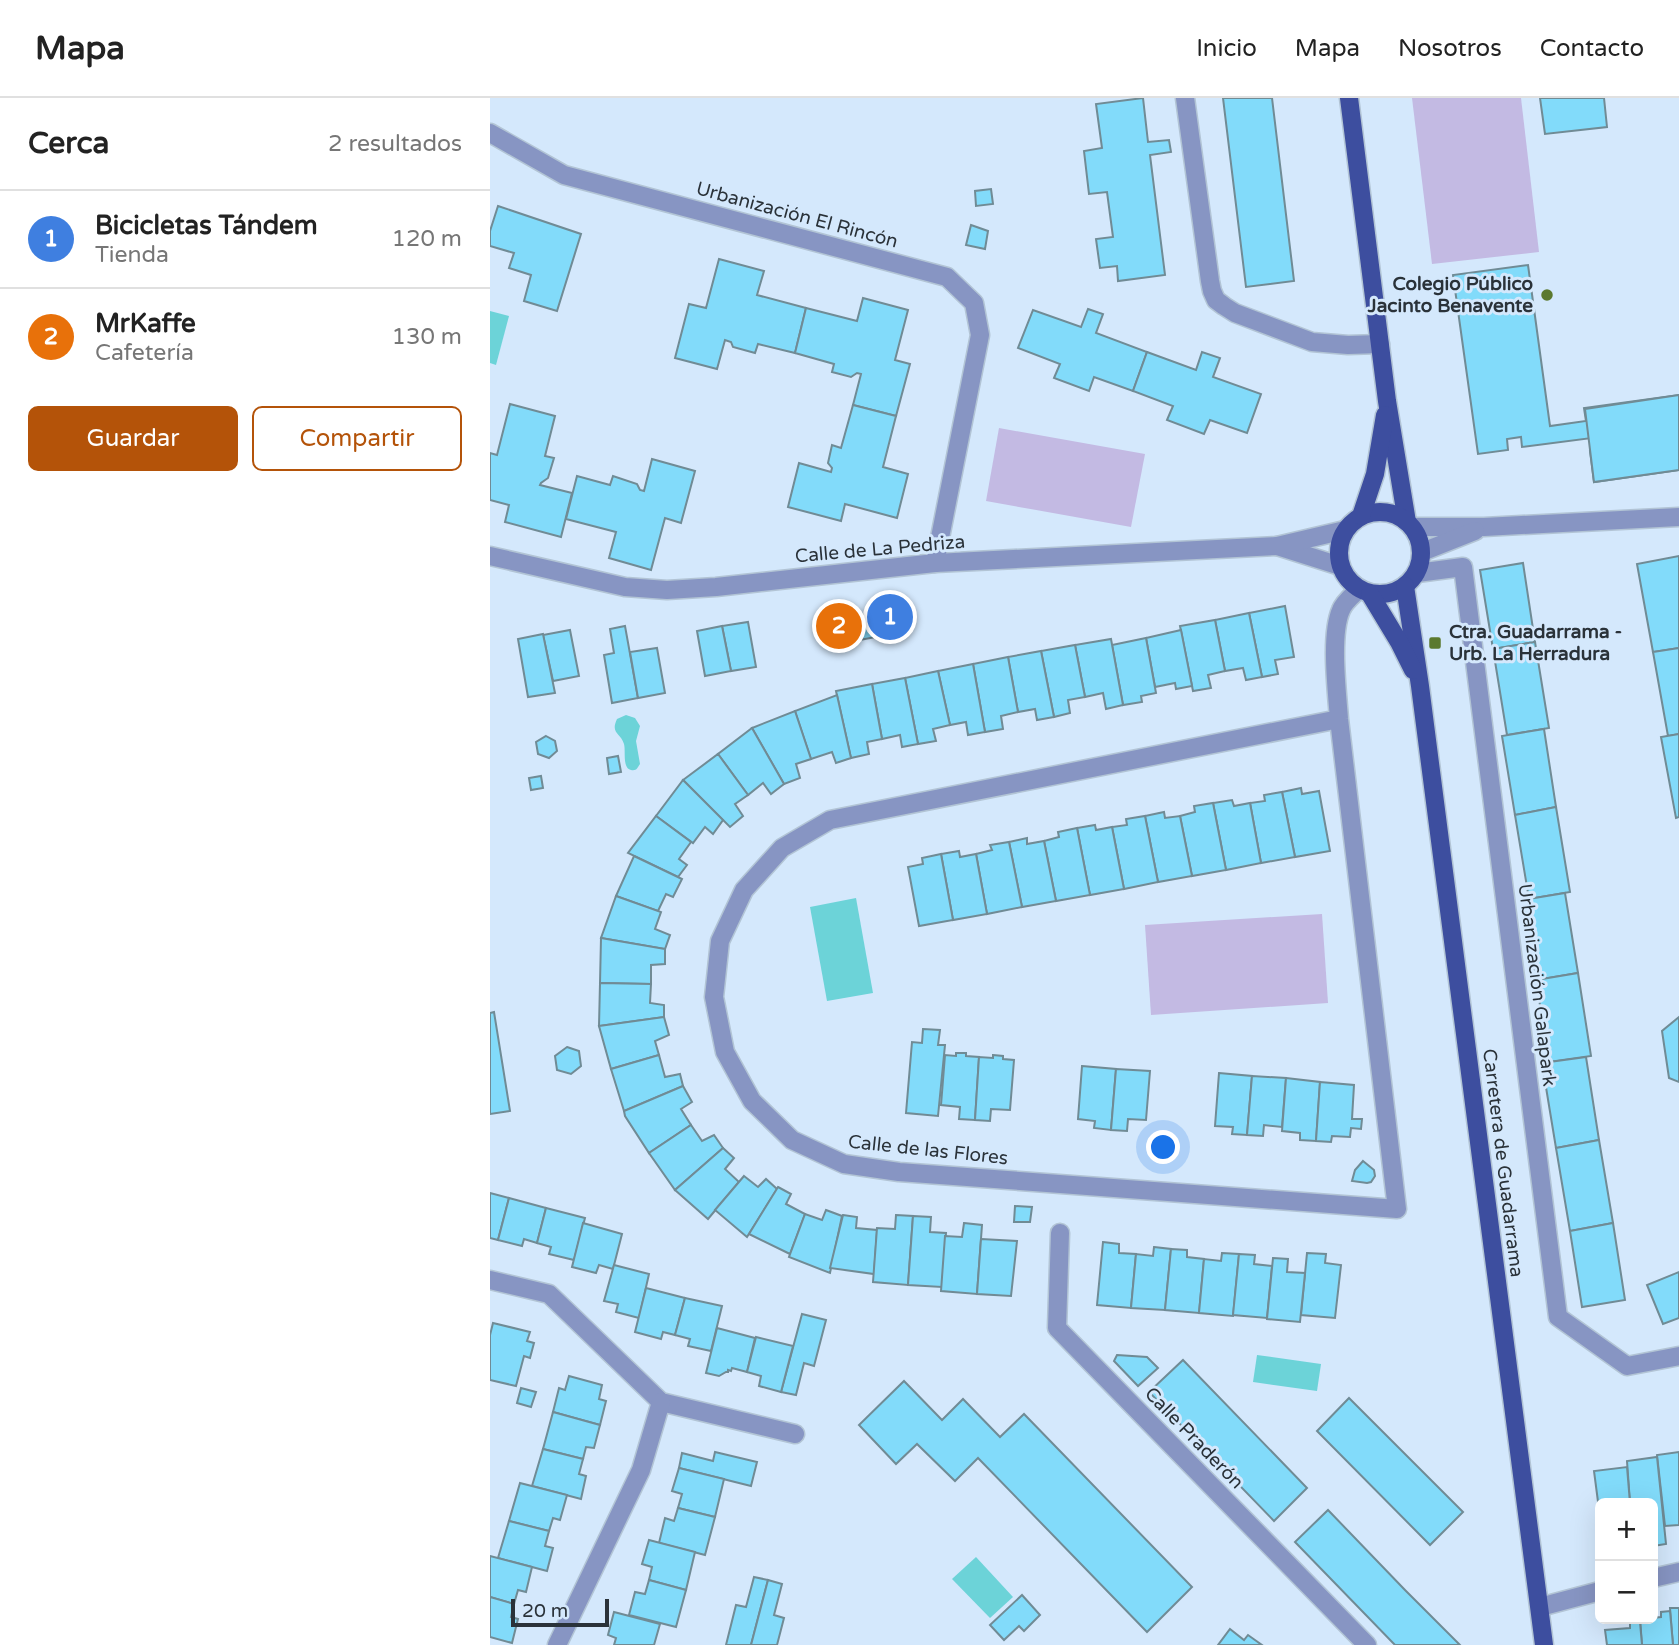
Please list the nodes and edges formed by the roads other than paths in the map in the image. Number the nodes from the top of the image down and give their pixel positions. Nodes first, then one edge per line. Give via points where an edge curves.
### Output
1 (1185, 98) edge
2 (1349, 98) edge
3 (490, 133) edge
4 (1380, 344) junction
5 (1387, 401) junction
6 (1362, 516) junction
7 (1679, 517) edge
8 (1410, 524) junction
9 (1484, 527) junction
10 (1345, 530) junction
11 (1277, 546) junction
12 (1422, 552) junction
13 (490, 556) edge
14 (935, 563) junction
15 (1340, 566) junction
16 (1411, 580) junction
17 (1364, 592) junction
18 (1420, 687) junction
19 (1339, 719) junction
20 (1060, 1233) dead end
21 (490, 1280) edge
22 (1679, 1356) edge
23 (661, 1402) junction
24 (794, 1434) dead end
25 (1679, 1572) edge
26 (1658, 1577) edge
27 (1595, 1592) edge
28 (1540, 1607) junction
29 (558, 1645) edge
30 (1367, 1645) edge
31 (1544, 1645) edge

1 - 4 street via 1216,300 1235,313 1312,342
2 - 4 main road
3 - 14 street, Urbanización El Rincón via 565,175 947,276 974,303 980,335
4 - 5 main road
5 - 6 main road via 1375,474
5 - 8 main road
6 - 8 main road via 1385,512
6 - 10 main road
7 - 9 street
8 - 9 street
8 - 12 main road
9 - 12 street
10 - 11 street, Calle de La Pedriza
10 - 15 main road via 1338,553
11 - 14 street, Calle de La Pedriza
11 - 15 street, Calle de La Pedriza
12 - 16 main road
13 - 14 street, Calle de La Pedriza via 625,587 667,590
15 - 17 main road
16 - 17 main road via 1394,592
16 - 18 main road, Carretera de Guadarrama
16 - 22 street, Urbanización Galapark via 1463,568 1558,1317 1627,1366
17 - 18 main road, Carretera de Guadarrama via 1399,642
17 - 19 street, Calle de las Flores via 1342,607 1337,621
18 - 28 main road, Carretera de Guadarrama
19 - 19 street, Calle de las Flores via 1397,1209 899,1172 844,1164 792,1140 752,1101 725,1052 714,997 720,941 744,890 782,848 830,820
20 - 30 street, Calle Praderón via 1057,1328
21 - 23 street via 549,1294
23 - 24 street
23 - 29 street via 641,1470
25 - 26 street
27 - 28 street
28 - 31 main road, Carretera de Guadarrama

